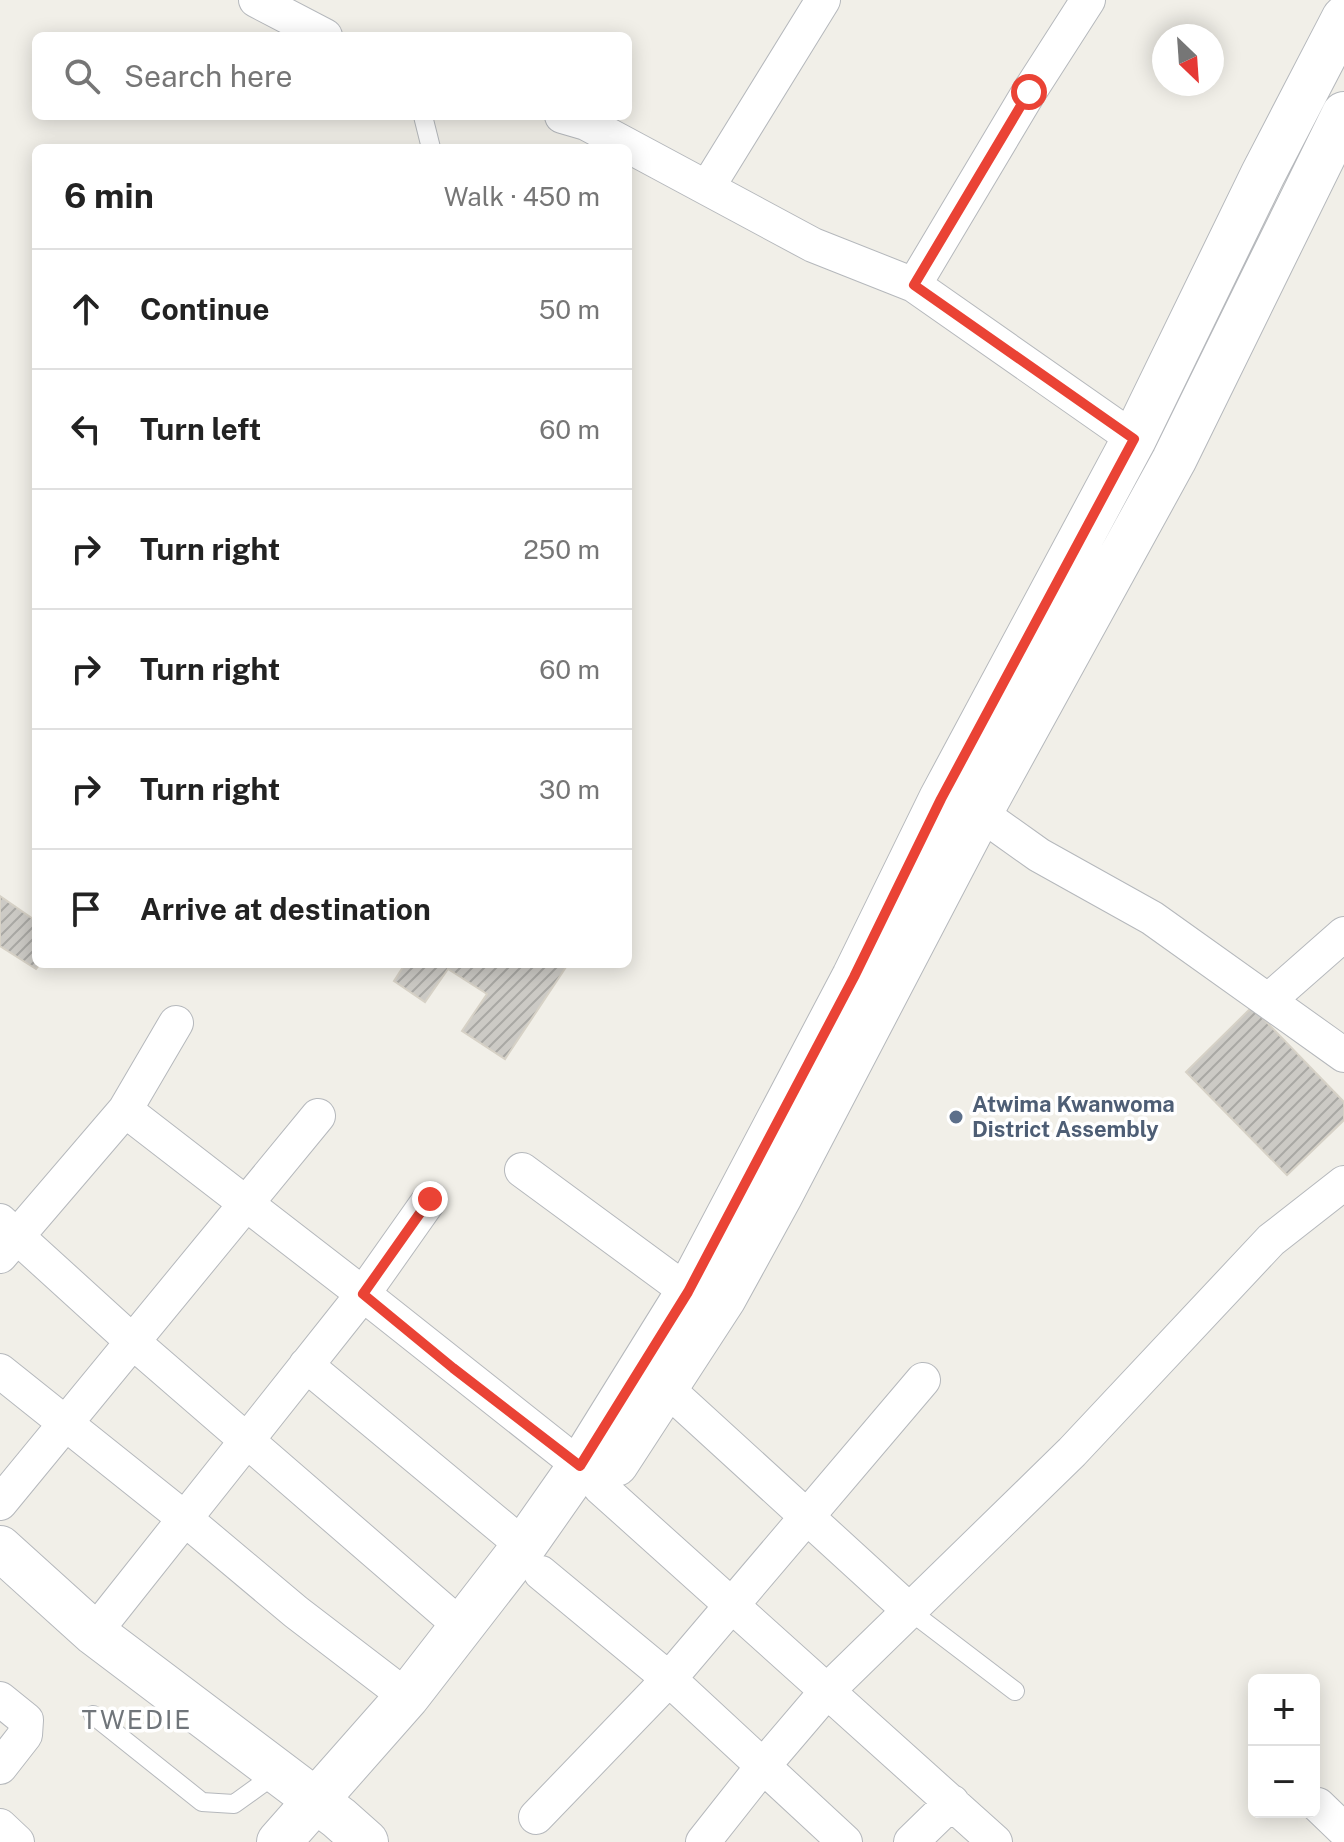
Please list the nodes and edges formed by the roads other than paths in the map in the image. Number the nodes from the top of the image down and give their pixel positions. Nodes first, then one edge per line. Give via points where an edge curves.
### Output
1 (256, 0) edge
2 (823, 0) edge
3 (1088, 0) edge
4 (1344, 18) edge
5 (317, 32) edge
6 (1344, 114) edge
7 (424, 120) edge
8 (576, 120) edge
9 (430, 144) edge
10 (625, 144) edge
11 (632, 148) edge
12 (707, 188) junction
13 (914, 285) junction
14 (1134, 439) junction
15 (980, 813) junction
16 (1344, 934) edge
17 (1269, 1000) junction
18 (176, 1023) dead end
19 (1344, 1055) edge
20 (125, 1110) junction
21 (318, 1116) dead end
22 (522, 1170) dead end
23 (1344, 1183) edge
24 (430, 1199) dead end
25 (248, 1204) junction
26 (6, 1238) edge
27 (688, 1292) junction
28 (363, 1294) junction
29 (133, 1342) junction
30 (306, 1365) junction
31 (0, 1371) edge
32 (923, 1380) dead end
33 (666, 1388) junction
34 (66, 1426) junction
35 (246, 1440) junction
36 (590, 1476) junction
37 (0, 1503) edge
38 (808, 1516) junction
39 (184, 1518) junction
40 (0, 1548) edge
41 (532, 1560) junction
42 (732, 1603) junction
43 (910, 1611) junction
44 (461, 1626) junction
45 (94, 1633) junction
46 (669, 1679) junction
47 (827, 1691) junction
48 (1015, 1691) dead end
49 (407, 1697) junction
50 (0, 1699) edge
51 (93, 1715) dead end
52 (763, 1766) junction
53 (0, 1767) edge
54 (277, 1773) junction
55 (952, 1802) junction
56 (1320, 1807) edge
57 (536, 1817) dead end
58 (0, 1826) edge
59 (334, 1826) edge
60 (1344, 1830) edge
61 (17, 1842) edge
62 (279, 1842) edge
63 (703, 1842) edge
64 (845, 1842) edge
65 (911, 1842) edge
66 (995, 1842) edge

1 - 5 street
2 - 12 street
3 - 13 street
4 - 14 street
6 - 15 street via 1174,460
7 - 9 lane
8 - 10 street
11 - 12 street
12 - 13 street via 813,245
13 - 14 street
14 - 27 street via 941,799
15 - 17 street via 1039,855 1152,918
15 - 33 street via 738,1273
16 - 17 street
17 - 19 street
18 - 20 street
20 - 25 street
20 - 26 street
21 - 25 street
22 - 27 street
23 - 43 street via 1271,1240 1072,1452
24 - 28 street
25 - 28 street
25 - 29 street
26 - 29 street
27 - 36 street
28 - 30 street
28 - 36 street
29 - 34 street
29 - 35 street
30 - 35 street
30 - 41 street
31 - 34 street
32 - 38 street
33 - 36 street
33 - 38 street
34 - 37 street
34 - 39 street
35 - 39 street
35 - 44 street
36 - 41 street
36 - 42 street
38 - 42 street
38 - 43 street
39 - 45 street
39 - 49 street
40 - 45 street
41 - 44 street
41 - 46 street
41 - 59 street via 429,1716
42 - 46 street
42 - 47 street
43 - 47 street
43 - 48 lane
44 - 49 street
45 - 54 street
46 - 52 street
46 - 57 street
47 - 52 street
47 - 55 street
49 - 59 street
50 - 53 street via 26,1720 25,1735
51 - 54 lane via 202,1802 234,1804
52 - 63 street
52 - 64 street
54 - 59 street
55 - 65 street
55 - 66 street
56 - 60 street
58 - 61 street
59 - 62 street

